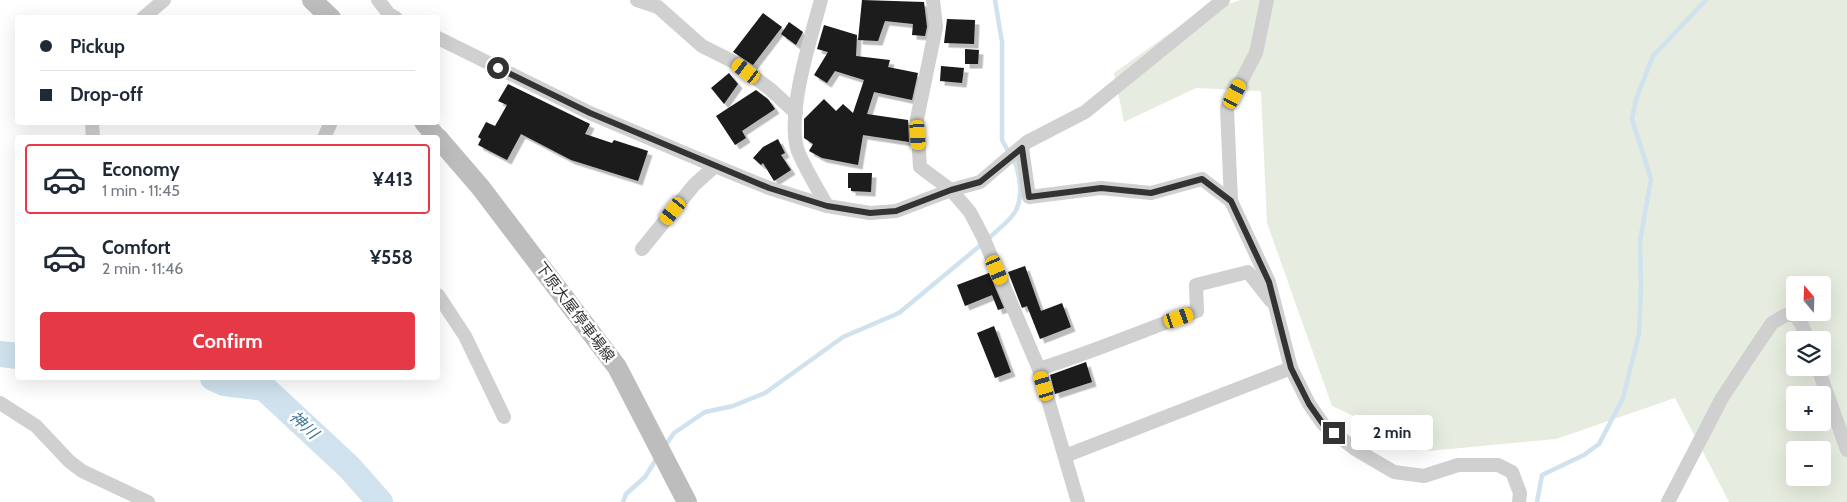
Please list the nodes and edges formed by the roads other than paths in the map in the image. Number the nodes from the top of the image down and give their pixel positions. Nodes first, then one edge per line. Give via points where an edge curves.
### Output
1 (164, 0) edge
2 (312, 0) edge
3 (378, 0) edge
4 (637, 0) edge
5 (821, 0) edge
6 (933, 0) edge
7 (1223, 0) edge
8 (1267, 0) edge
9 (146, 15) edge
10 (328, 15) edge
11 (392, 15) edge
12 (440, 39) edge
13 (796, 113) junction
14 (426, 125) edge
15 (435, 135) edge
16 (440, 141) edge
17 (1022, 148) junction
18 (715, 166) junction
19 (951, 190) junction
20 (1231, 201) junction
21 (827, 206) junction
22 (642, 249) dead end
23 (440, 298) edge
24 (1273, 305) junction
25 (1804, 331) edge
26 (1291, 368) junction
27 (1039, 369) junction
28 (1821, 376) edge
29 (0, 403) edge
30 (504, 417) dead end
31 (1847, 450) edge
32 (1065, 456) junction
33 (148, 502) edge
34 (687, 502) edge
35 (1078, 502) edge
36 (1519, 502) edge
37 (1668, 502) edge

1 - 9 street
2 - 10 main road
3 - 11 street
4 - 13 street via 658,7 702,46 734,62
5 - 13 street
6 - 19 street via 936,27 917,118 920,167
7 - 17 street via 1085,112 1027,142
8 - 20 street via 1256,53 1227,108
12 - 18 street via 590,113
13 - 21 street via 797,148
14 - 15 main road, 下原大屋停車場線
16 - 34 main road, 下原大屋停車場線 via 482,188 617,367
17 - 19 street via 980,182
17 - 20 street via 1029,197 1101,188 1151,193 1202,179
18 - 21 street via 769,188
18 - 22 street via 694,185
19 - 21 street via 896,211 870,213
19 - 27 street via 970,212 983,237
20 - 24 street via 1269,282
23 - 30 street via 465,336
24 - 26 street
24 - 27 street via 1248,272 1206,281 1196,285 1197,312
25 - 37 street via 1794,315 1772,322 1722,398
26 - 32 street
26 - 36 street via 1323,424 1373,461 1394,472 1424,476 1458,465 1498,465 1512,472 1520,493
27 - 32 street
28 - 31 street
29 - 33 street via 36,426 82,471
32 - 35 street

